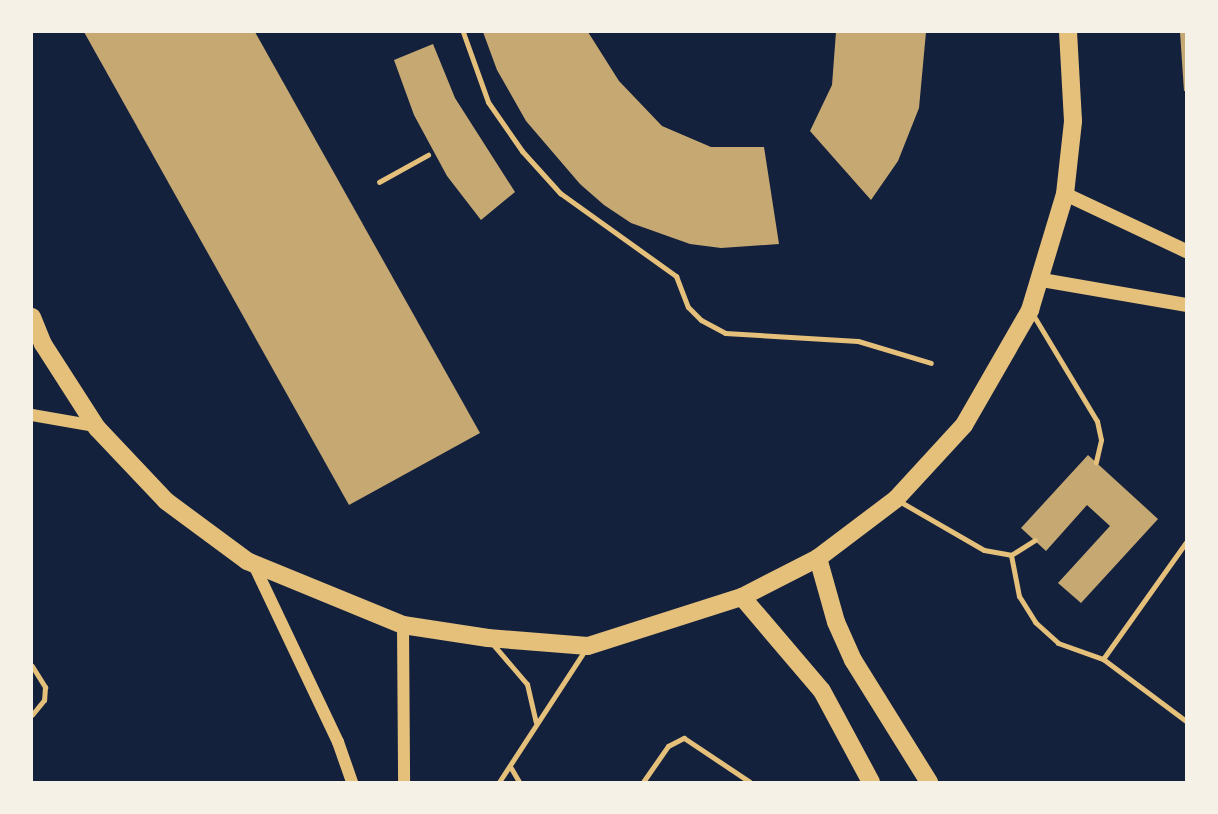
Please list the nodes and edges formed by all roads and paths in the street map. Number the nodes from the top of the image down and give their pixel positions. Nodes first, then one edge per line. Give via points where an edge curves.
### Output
1 (463, 32) edge
2 (1068, 32) edge
3 (428, 155) dead end
4 (379, 182) dead end
5 (1065, 194) junction
6 (1186, 251) edge
7 (1042, 280) junction
8 (1186, 305) edge
9 (1030, 310) junction
10 (32, 317) edge
11 (931, 363) dead end
12 (32, 415) edge
13 (95, 425) junction
14 (1096, 462) dead end
15 (896, 499) junction
16 (1035, 540) dead end
17 (1186, 542) edge
18 (1011, 555) junction
19 (818, 558) junction
20 (254, 565) junction
21 (742, 597) junction
22 (403, 625) junction
23 (488, 638) junction
24 (588, 646) junction
25 (1103, 659) junction
26 (32, 666) edge
27 (32, 715) edge
28 (1186, 721) edge
29 (536, 722) junction
30 (511, 768) junction
31 (352, 782) edge
32 (404, 782) edge
33 (499, 782) edge
34 (519, 782) edge
35 (643, 782) edge
36 (750, 782) edge
37 (871, 782) edge
38 (929, 782) edge

1 - 11 lane via 488,102 522,151 560,192 676,275 688,307 701,320 725,333 858,341
2 - 5 main road via 1073,121
3 - 4 path
5 - 6 main road
5 - 7 main road
7 - 8 main road
7 - 9 main road
9 - 14 lane via 1097,421 1101,440
9 - 15 main road via 964,425
10 - 13 main road via 43,344
12 - 13 street
13 - 20 main road via 166,501
15 - 18 lane via 984,550
15 - 19 main road
16 - 18 lane
17 - 25 lane
18 - 25 lane via 1019,596 1035,622 1058,643
19 - 21 main road
19 - 38 main road via 836,622 853,660
20 - 22 main road
20 - 31 street
21 - 24 main road
21 - 37 main road via 822,691
22 - 23 main road
22 - 32 street
23 - 24 main road
23 - 29 lane via 527,684
24 - 29 lane
25 - 28 lane
26 - 27 lane via 45,687 44,699
29 - 30 lane
30 - 33 lane
30 - 34 lane
35 - 36 lane via 668,746 684,738

